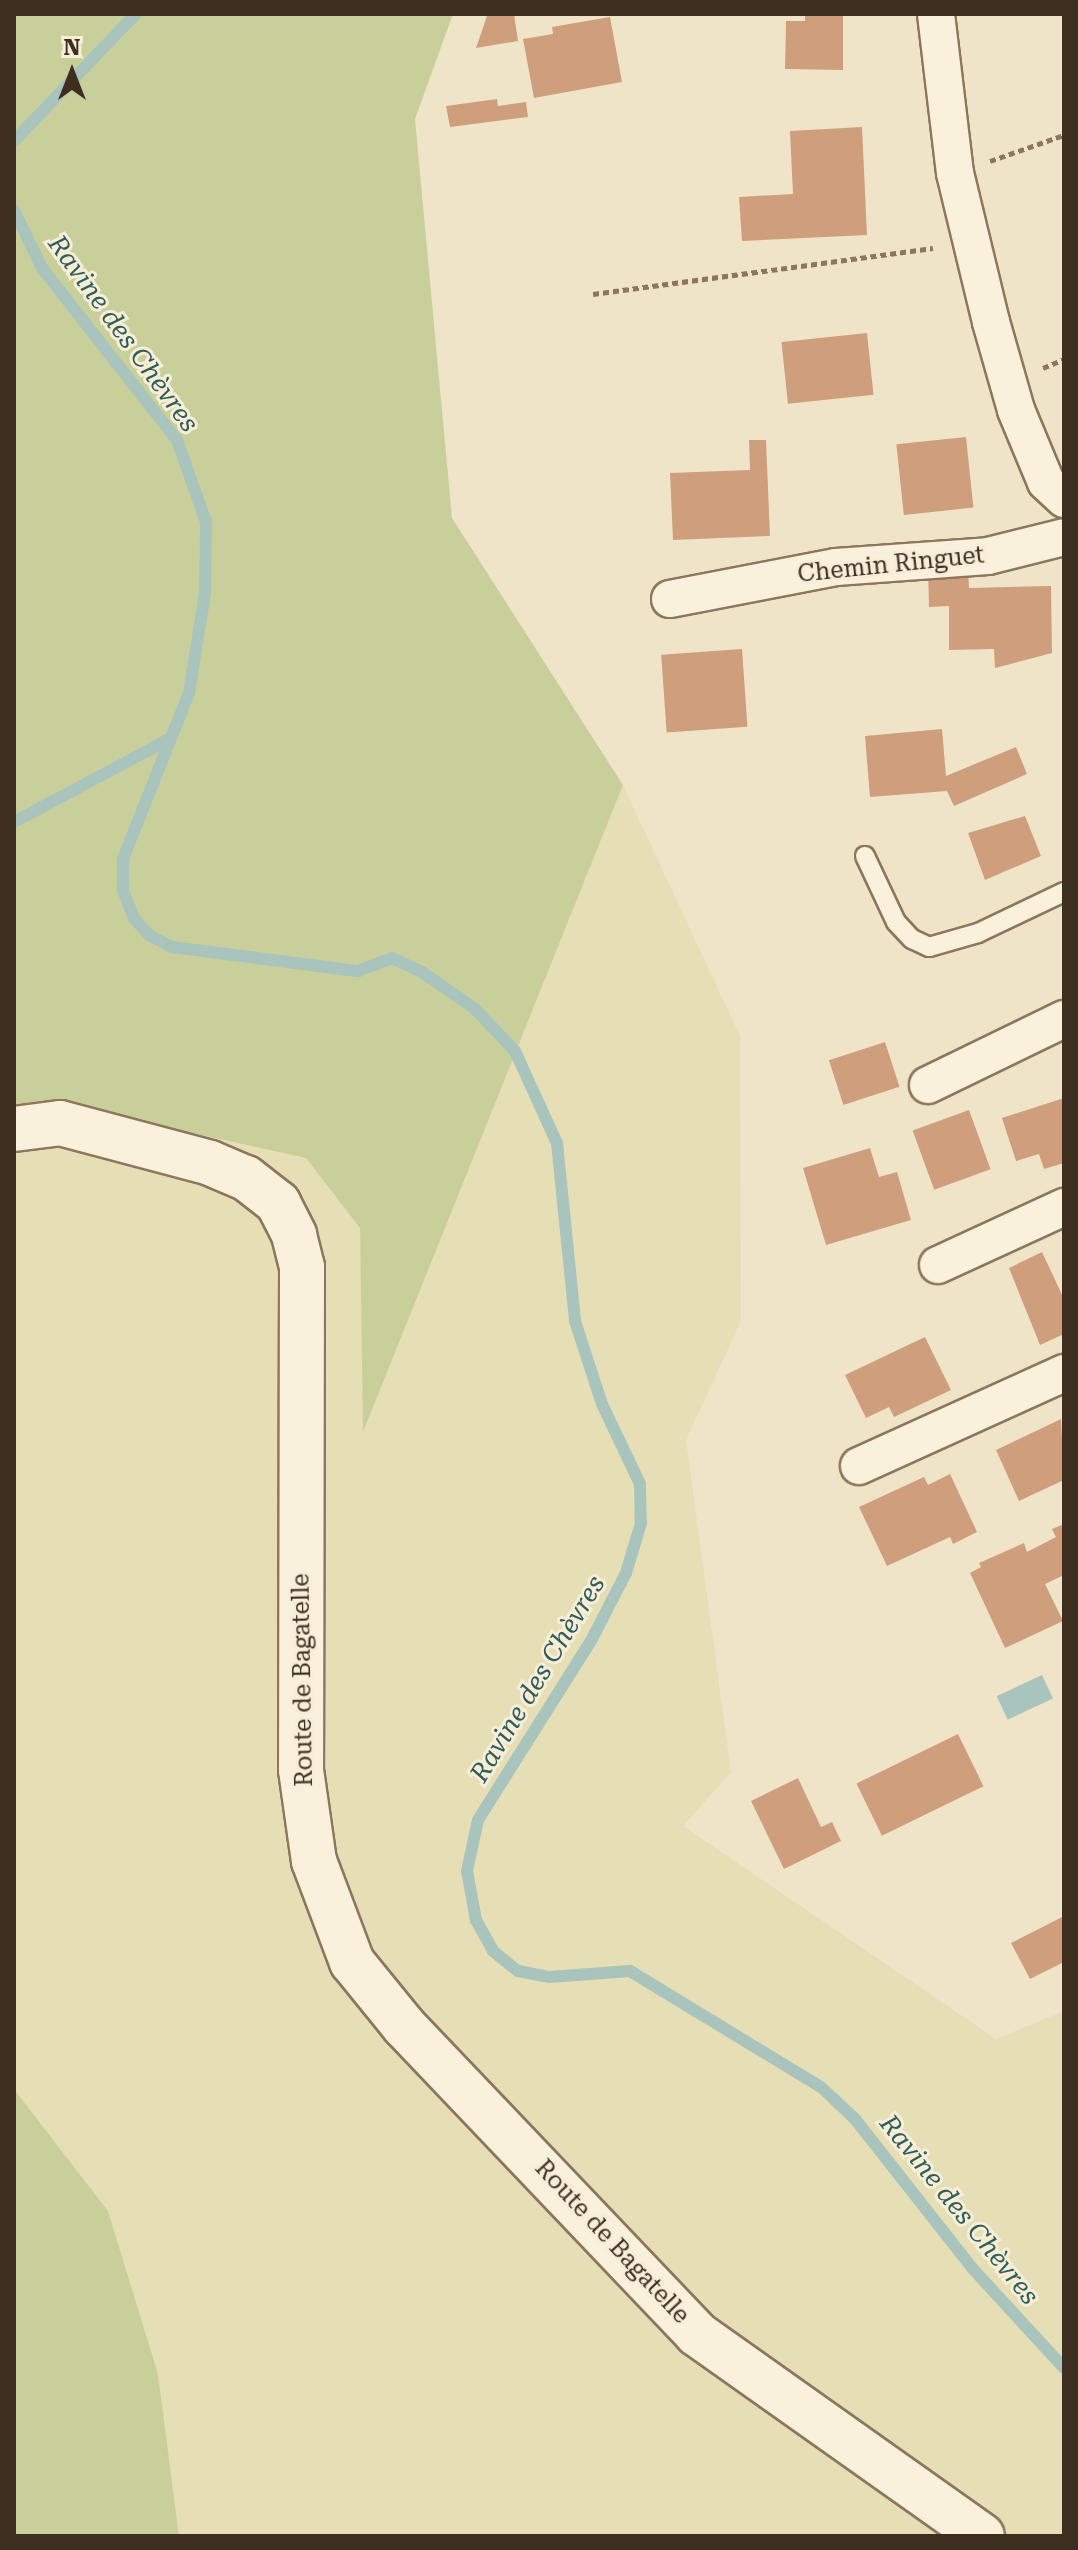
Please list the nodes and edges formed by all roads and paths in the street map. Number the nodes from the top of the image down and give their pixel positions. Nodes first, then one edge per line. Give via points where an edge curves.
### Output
1 (936, 14) edge
2 (1064, 135) edge
3 (955, 173) junction
4 (972, 243) junction
5 (593, 294) dead end
6 (1064, 499) edge
7 (1064, 537) edge
8 (670, 599) dead end
9 (865, 856) dead end
10 (1064, 892) edge
11 (1064, 1019) edge
12 (928, 1085) dead end
13 (14, 1129) edge
14 (1064, 1207) edge
15 (938, 1265) dead end
16 (1064, 1373) edge
17 (859, 1466) dead end
18 (982, 2536) edge

1 - 3 street
2 - 3 path
3 - 4 street
4 - 5 path
4 - 6 street via 1016,410 1046,482
7 - 8 street, Chemin Ringuet via 988,556 836,567
9 - 10 lane via 896,922 929,947 978,933
11 - 12 street
13 - 18 main road, Route de Bagatelle via 60,1123 210,1163 246,1178 278,1203 294,1235 302,1267 301,1770 314,1861 352,1962 404,2026 697,2334
14 - 15 street
16 - 17 street

